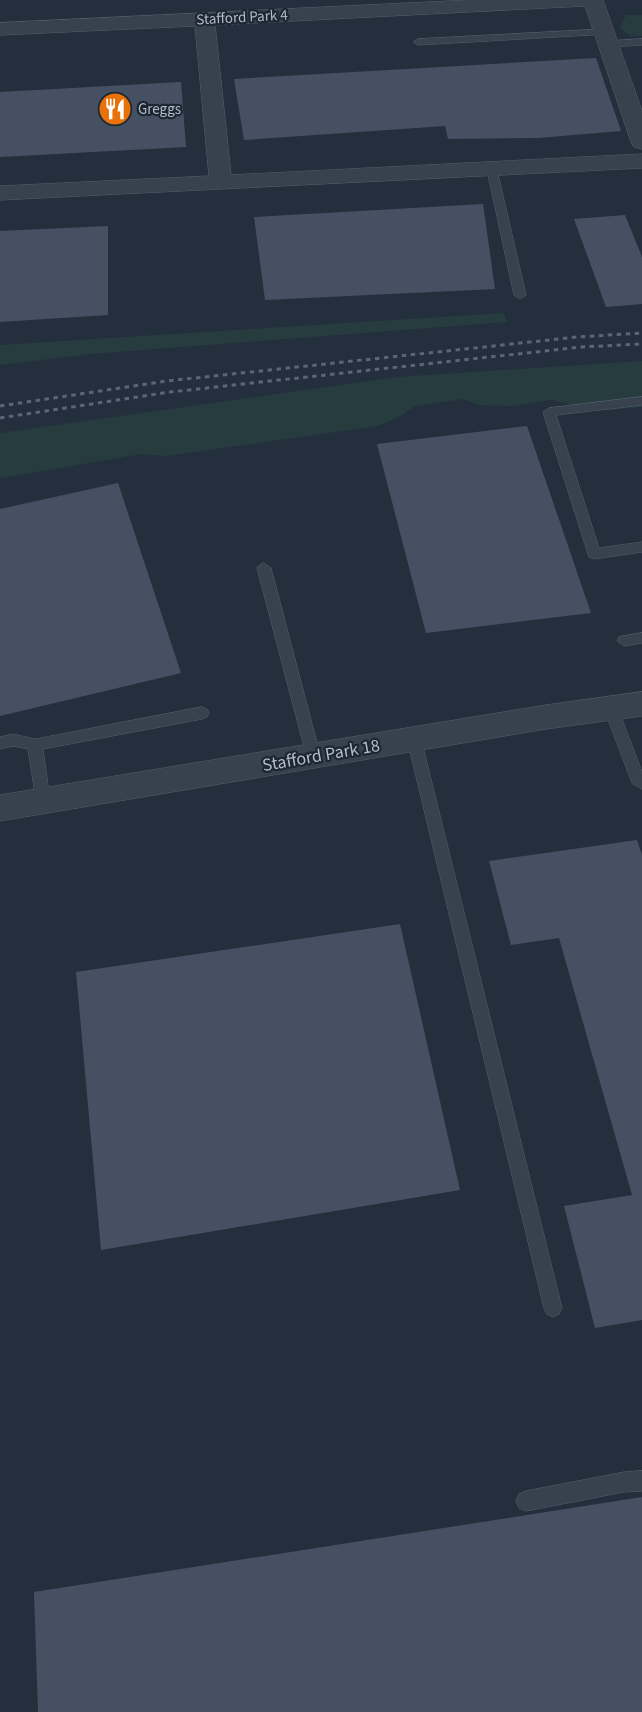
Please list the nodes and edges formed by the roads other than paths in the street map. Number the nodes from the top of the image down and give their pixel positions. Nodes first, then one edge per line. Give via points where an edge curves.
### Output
1 (593, 0) edge
2 (204, 19) junction
3 (0, 29) edge
4 (607, 38) junction
5 (418, 42) dead end
6 (642, 42) edge
7 (642, 142) edge
8 (642, 161) edge
9 (492, 170) junction
10 (221, 182) junction
11 (0, 193) edge
12 (520, 295) dead end
13 (642, 401) edge
14 (642, 547) edge
15 (264, 568) dead end
16 (642, 638) edge
17 (624, 641) dead end
18 (642, 704) edge
19 (611, 709) junction
20 (202, 713) dead end
21 (414, 739) junction
22 (0, 743) edge
23 (35, 745) junction
24 (314, 758) junction
25 (642, 783) edge
26 (43, 800) junction
27 (0, 808) edge
28 (553, 1308) dead end
29 (642, 1481) edge
30 (526, 1501) dead end

1 - 2 street, Stafford Park 4
1 - 4 street
2 - 3 street, Stafford Park 4 via 75,16
2 - 10 street
4 - 5 lane
4 - 6 lane
4 - 7 street
8 - 9 street
9 - 10 street
9 - 12 lane
10 - 11 street
13 - 14 lane via 549,412 594,554
15 - 24 lane
16 - 17 lane
18 - 19 street, Stafford Park 18
19 - 21 street, Stafford Park 18
19 - 25 lane
20 - 23 lane
21 - 24 street, Stafford Park 18
21 - 28 lane
22 - 23 lane via 13,740
23 - 26 lane
24 - 26 street, Stafford Park 18
26 - 27 street, Stafford Park 18
29 - 30 lane

